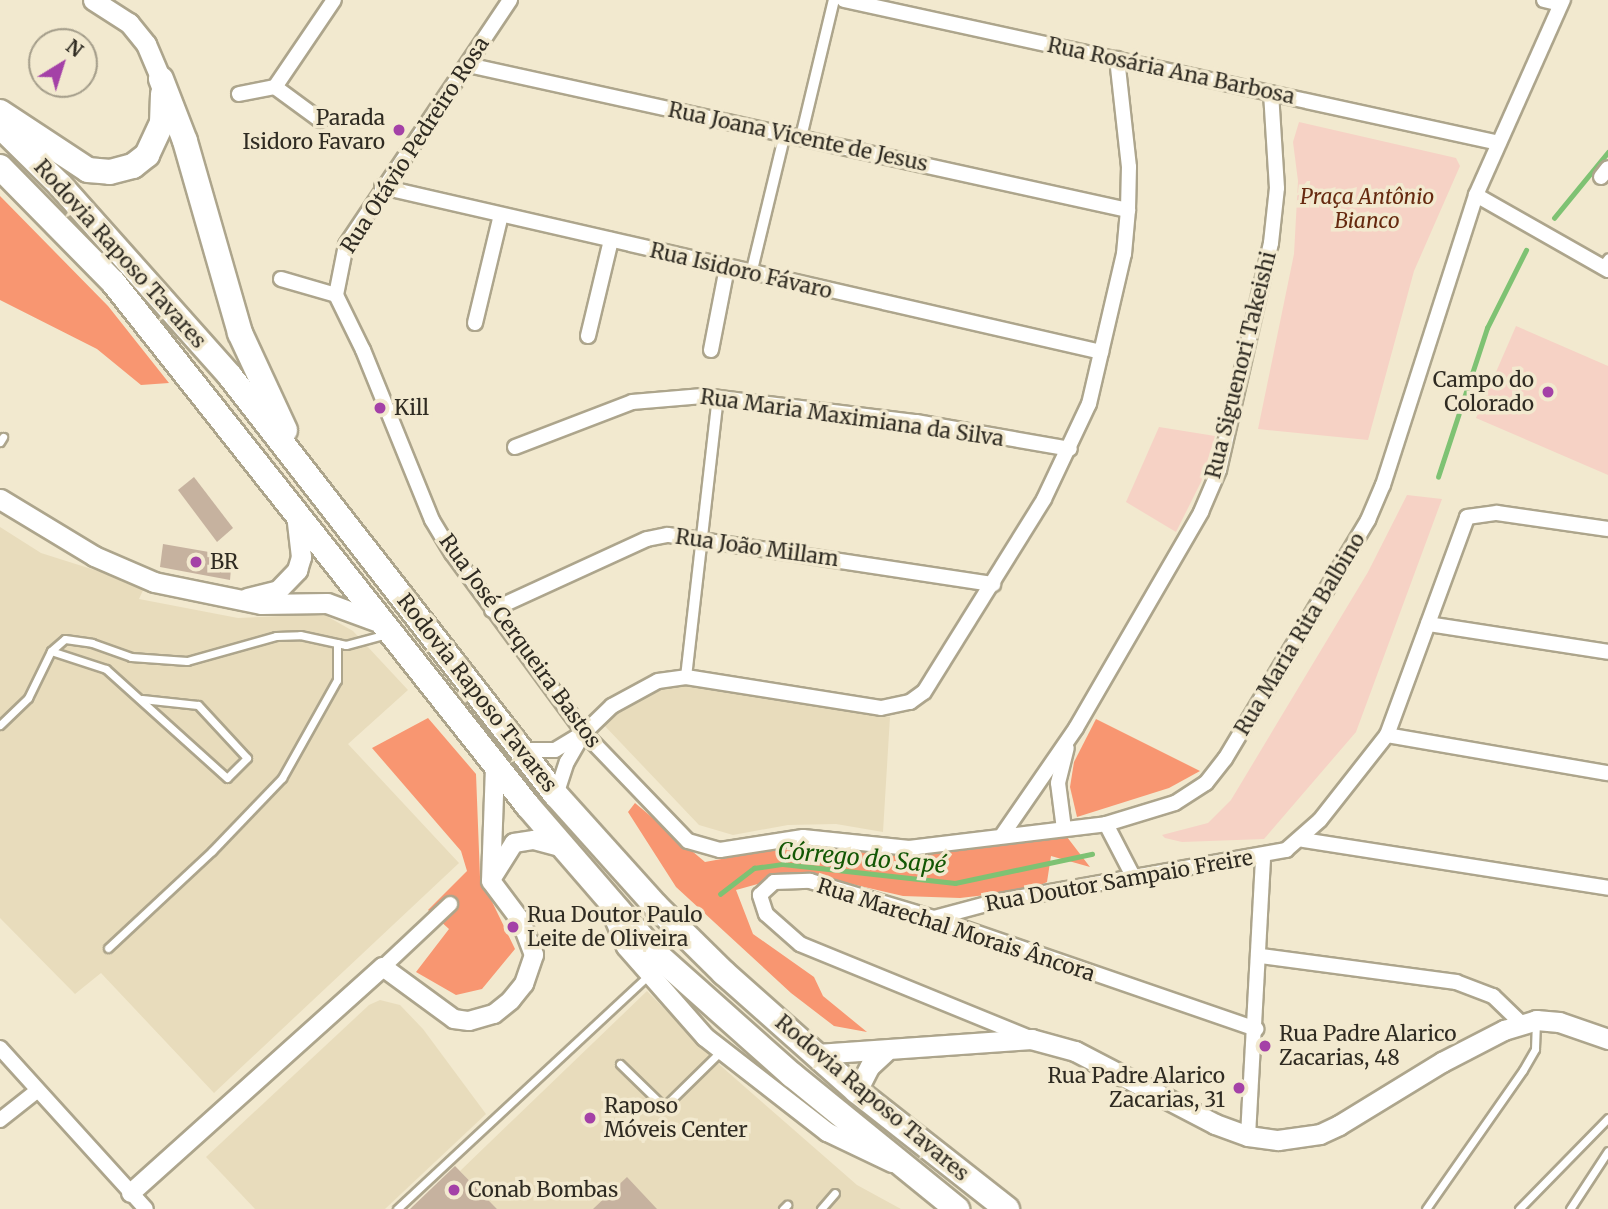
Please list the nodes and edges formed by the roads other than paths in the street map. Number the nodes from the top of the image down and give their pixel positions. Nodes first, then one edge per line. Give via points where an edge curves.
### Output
1 (93, 0) edge
2 (334, 0) edge
3 (510, 0) edge
4 (834, 0) edge
5 (844, 0) edge
6 (1544, 0) edge
7 (1562, 2) edge
8 (887, 5) edge
9 (1117, 59) junction
10 (468, 65) junction
11 (161, 79) junction
12 (275, 87) junction
13 (1271, 93) junction
14 (239, 94) dead end
15 (0, 111) edge
16 (320, 120) dead end
17 (0, 126) edge
18 (785, 133) junction
19 (801, 137) junction
20 (1499, 143) junction
21 (0, 167) edge
22 (382, 187) junction
23 (1476, 195) junction
24 (1128, 210) junction
25 (501, 215) junction
26 (611, 240) junction
27 (1606, 264) edge
28 (727, 268) junction
29 (751, 274) junction
30 (281, 279) dead end
31 (336, 295) junction
32 (475, 323) dead end
33 (588, 336) dead end
34 (711, 350) dead end
35 (1101, 352) junction
36 (718, 396) junction
37 (515, 447) dead end
38 (1070, 449) junction
39 (299, 463) junction
40 (0, 499) edge
41 (296, 514) junction
42 (1608, 528) edge
43 (701, 537) junction
44 (993, 584) junction
45 (247, 598) junction
46 (492, 610) junction
47 (1428, 624) junction
48 (388, 628) junction
49 (337, 643) junction
50 (51, 651) junction
51 (1608, 652) edge
52 (686, 677) junction
53 (142, 699) junction
54 (0, 725) edge
55 (1076, 728) junction
56 (584, 733) junction
57 (1387, 735) junction
58 (520, 750) junction
59 (495, 764) junction
60 (1608, 773) edge
61 (556, 795) junction
62 (1106, 824) junction
63 (1064, 829) junction
64 (1003, 834) junction
65 (1303, 840) junction
66 (563, 848) junction
67 (706, 849) joint
68 (1263, 855) junction
69 (1133, 876) junction
70 (491, 881) junction
71 (1608, 888) edge
72 (603, 893) junction
73 (450, 904) dead end
74 (934, 918) junction
75 (108, 948) dead end
76 (1261, 956) junction
77 (383, 967) junction
78 (648, 976) junction
79 (1529, 1022) junction
80 (1256, 1029) junction
81 (1608, 1038) edge
82 (1031, 1039) junction
83 (0, 1048) edge
84 (722, 1051) junction
85 (885, 1052) junction
86 (817, 1054) junction
87 (620, 1064) dead end
88 (38, 1090) junction
89 (857, 1091) junction
90 (1608, 1118) edge
91 (0, 1120) edge
92 (1248, 1136) junction
93 (1608, 1151) edge
94 (908, 1170) junction
95 (131, 1193) junction
96 (835, 1194) dead end
97 (145, 1209) edge
98 (397, 1209) edge
99 (821, 1209) edge
100 (957, 1209) edge
101 (1007, 1209) edge
102 (1426, 1209) edge
103 (1519, 1209) edge
104 (1570, 1209) edge

1 - 11 main road via 129,23 146,44
2 - 12 street
3 - 10 street, Rua Otávio Pedreiro Rosa
4 - 19 street
5 - 8 street, Rua Rosária Ana Barbosa
6 - 7 street
7 - 20 street, Rua Maria Rita Balbino
8 - 9 street, Rua Rosária Ana Barbosa
9 - 13 street, Rua Rosária Ana Barbosa
9 - 24 street via 1129,167
10 - 18 street, Rua Joana Vicente de Jesus
10 - 22 street, Rua Otávio Pedreiro Rosa
11 - 15 highway via 162,122 157,139 133,166 110,172 89,170
11 - 39 highway via 186,141 240,333
12 - 14 street
12 - 16 street
13 - 20 street, Rua Rosária Ana Barbosa
13 - 55 street, Rua Siguenori Takeishi via 1277,188 1271,243 1219,470 1201,512
17 - 39 highway, Rodovia Raposo Tavares via 173,310
18 - 19 street, Rua Joana Vicente de Jesus
18 - 29 street
19 - 24 street, Rua Joana Vicente de Jesus
20 - 23 street, Rua Maria Rita Balbino
21 - 41 highway, Rodovia Raposo Tavares via 113,282
22 - 25 street, Rua Isidoro Fávaro
22 - 31 street, Rua Otávio Pedreiro Rosa via 340,259
23 - 27 street
23 - 62 street, Rua Maria Rita Balbino via 1368,520 1225,759 1206,783 1175,803
24 - 35 street via 1124,254
25 - 26 street, Rua Isidoro Fávaro
25 - 32 street
26 - 28 street, Rua Isidoro Fávaro
26 - 33 street
28 - 29 street, Rua Isidoro Fávaro
28 - 34 street
29 - 35 street, Rua Isidoro Fávaro
30 - 31 street
31 - 46 street, Rua José Cerqueira Bastos via 432,520
35 - 38 street
36 - 37 street, Rua Maria Maximiana da Silva via 632,402
36 - 38 street, Rua Maria Maximiana da Silva via 916,422
36 - 43 street
38 - 44 street
39 - 58 highway, Rodovia Raposo Tavares
40 - 45 main road via 124,571
41 - 45 main road via 301,557 297,570 278,590
41 - 48 highway, Rodovia Raposo Tavares
42 - 47 street via 1472,513 1463,522
43 - 44 street, Rua João Millam
43 - 46 street, Rua João Millam via 647,539
43 - 52 street
44 - 52 street via 924,692 898,707 856,705
45 - 48 main road via 272,605 327,603
46 - 56 street, Rua José Cerqueira Bastos
47 - 51 street
47 - 57 street
48 - 49 lane
48 - 59 highway, Rodovia Raposo Tavares
49 - 50 lane via 300,635 276,636 187,661 131,657 65,639
49 - 75 lane via 337,680 282,778
50 - 53 lane via 106,669
50 - 54 lane via 28,698
52 - 56 street via 637,690
53 - 53 lane via 198,705 247,758 227,778
55 - 63 street, Rua Siguenori Takeishi via 1058,783
55 - 64 street, Rua Siguenori Takeishi
56 - 58 street via 555,750
56 - 61 street via 567,762
56 - 67 street, Rua José Cerqueira Bastos via 688,841
57 - 60 street
57 - 65 street
58 - 61 highway, Rodovia Raposo Tavares
59 - 66 highway, Rodovia Raposo Tavares
59 - 70 street
61 - 86 highway, Rodovia Raposo Tavares via 714,964
62 - 63 street, Rua Maria Rita Balbino
62 - 69 street
63 - 64 street, Rua Maria Rita Balbino
64 - 67 street, Rua Maria Rita Balbino via 909,848 803,837
65 - 68 street, Rua Doutor Sampaio Freire
65 - 71 street
66 - 70 street via 548,841 514,843
66 - 72 highway, Rodovia Raposo Tavares
68 - 69 street, Rua Doutor Sampaio Freire
68 - 76 street
69 - 74 street, Rua Doutor Sampaio Freire
70 - 77 street via 521,921 534,955 524,984 494,1014 469,1021 454,1019
72 - 78 street via 626,947
72 - 94 highway, Rodovia Raposo Tavares via 656,954 707,1001
73 - 77 street
74 - 80 street, Rua Marechal Morais Âncora
74 - 82 street, Rua Marechal Morais Âncora via 810,881 774,882 760,895 766,914 800,944
76 - 79 street via 1456,982 1493,996
76 - 80 street
77 - 95 street
78 - 84 street
78 - 98 lane
79 - 81 main road
79 - 92 main road via 1442,1062 1320,1134 1278,1140
79 - 102 lane via 1535,1049
80 - 92 street
82 - 85 main road
82 - 92 main road via 1075,1051 1215,1125
83 - 88 street
84 - 87 lane via 668,1103 660,1103
84 - 94 street via 827,1132
85 - 86 main road
85 - 89 main road via 870,1066
86 - 89 highway, Rodovia Raposo Tavares
88 - 91 street
88 - 95 street
89 - 101 highway, Rodovia Raposo Tavares
90 - 103 lane
93 - 104 lane
94 - 100 highway, Rodovia Raposo Tavares
95 - 97 street
96 - 99 lane

